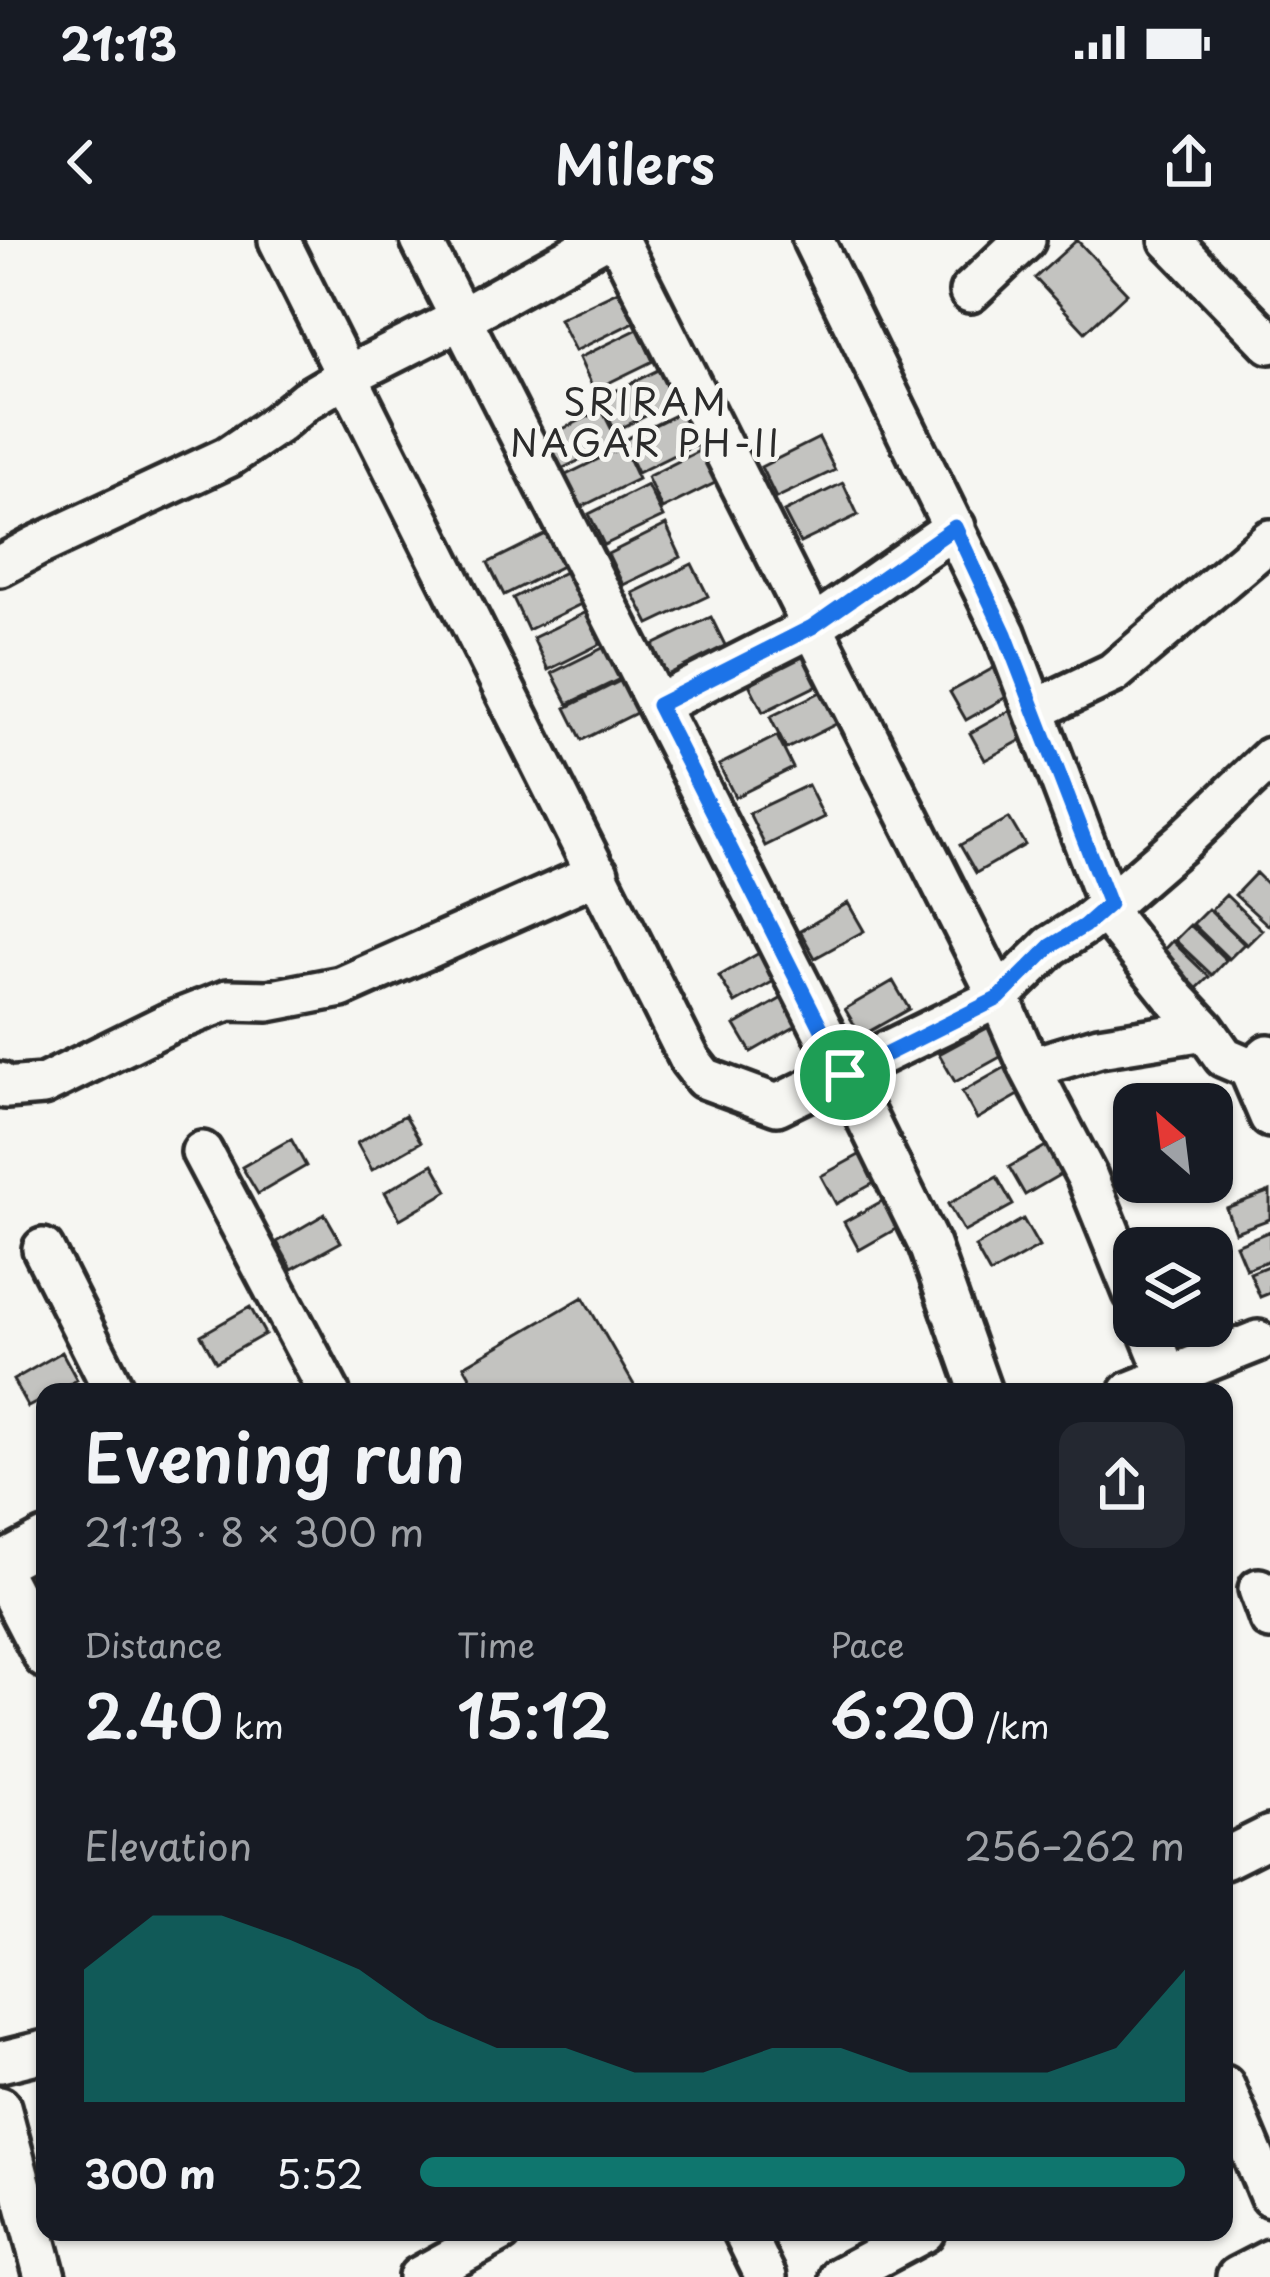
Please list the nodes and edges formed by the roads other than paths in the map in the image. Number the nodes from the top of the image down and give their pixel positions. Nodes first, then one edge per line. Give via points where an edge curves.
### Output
1 (278, 240) edge
2 (421, 240) edge
3 (602, 240) edge
4 (618, 240) edge
5 (813, 240) edge
6 (1025, 240) edge
7 (1170, 240) edge
8 (970, 292) dead end
9 (460, 319) junction
10 (1270, 343) edge
11 (345, 377) junction
12 (955, 527) junction
13 (1270, 540) edge
14 (0, 566) edge
15 (812, 627) junction
16 (658, 705) junction
17 (1035, 710) junction
18 (1270, 758) edge
19 (598, 873) junction
20 (1109, 904) junction
21 (999, 998) junction
22 (1205, 1030) junction
23 (1261, 1061) edge
24 (1030, 1068) junction
25 (845, 1075) junction
26 (0, 1083) edge
27 (1270, 1117) edge
28 (202, 1152) dead end
29 (1113, 1241) edge
30 (44, 1249) dead end
31 (1258, 1341) dead end
32 (1156, 1347) edge
33 (111, 1383) edge
34 (319, 1383) edge
35 (978, 1383) edge
36 (1171, 1383) edge
37 (1173, 1383) edge
38 (36, 1546) edge
39 (0, 1568) edge
40 (36, 1640) edge
41 (1270, 1836) edge
42 (1233, 1854) edge
43 (36, 2053) edge
44 (0, 2062) edge
45 (0, 2108) edge
46 (1233, 2108) edge
47 (1270, 2196) edge
48 (485, 2241) edge
49 (748, 2241) edge
50 (907, 2241) edge
51 (1270, 2260) edge
52 (45, 2277) edge
53 (419, 2277) edge
54 (766, 2277) edge
55 (840, 2277) edge
56 (1237, 2277) edge

1 - 11 street
2 - 9 street
3 - 9 street
4 - 15 street
5 - 12 street
6 - 8 street
7 - 10 street
9 - 11 street
9 - 16 street
11 - 14 street via 228,457
11 - 19 street
12 - 15 street
12 - 17 street
13 - 17 street via 1113,673
15 - 16 street
15 - 21 street
16 - 25 street
17 - 20 street
18 - 20 street
19 - 25 street via 704,1078 777,1105
19 - 26 street via 341,987 228,1000 43,1085
20 - 21 street
20 - 22 street via 1124,938
21 - 24 street
21 - 25 street
22 - 23 street via 1224,1058
22 - 24 street
23 - 27 street
24 - 29 street
25 - 35 street via 929,1245
28 - 34 street
30 - 33 street
31 - 37 street
32 - 36 street
38 - 39 street
39 - 40 street
41 - 42 street
43 - 44 street
45 - 52 street
46 - 47 street
48 - 53 street
49 - 54 street
50 - 55 street
51 - 56 street

